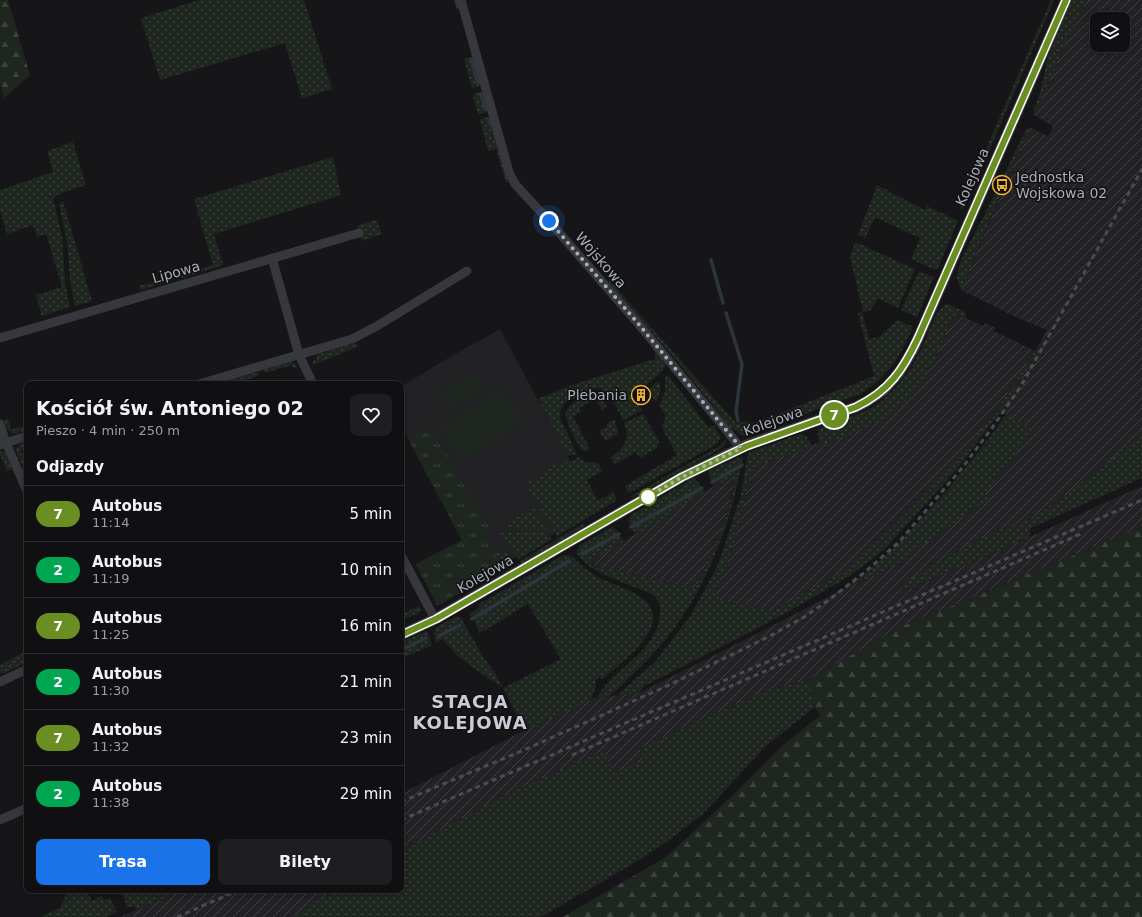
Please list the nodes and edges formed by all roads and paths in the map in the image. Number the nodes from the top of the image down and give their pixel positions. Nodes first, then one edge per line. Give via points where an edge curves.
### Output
1 (461, 0) edge
2 (1066, 0) edge
3 (359, 233) dead end
4 (272, 258) junction
5 (467, 271) dead end
6 (0, 338) edge
7 (299, 356) junction
8 (211, 381) edge
9 (312, 381) edge
10 (0, 424) edge
11 (24, 437) edge
12 (3, 444) edge
13 (741, 448) junction
14 (24, 485) edge
15 (404, 560) edge
16 (436, 619) junction
17 (404, 634) edge
18 (24, 670) edge
19 (0, 682) edge
20 (24, 809) edge
21 (0, 820) edge

1 - 13 street, Wojskowa via 509,172 515,184 636,321
2 - 13 street, Kolejowa via 924,326 899,373 883,391 866,402
3 - 4 street, Lipowa
4 - 6 street, Lipowa
4 - 7 street
5 - 7 street via 352,339
7 - 8 street
7 - 9 street
10 - 12 street
11 - 12 street
12 - 14 street
13 - 16 street, Kolejowa via 682,477
15 - 16 street
16 - 17 street, Kolejowa
18 - 19 street
20 - 21 street

